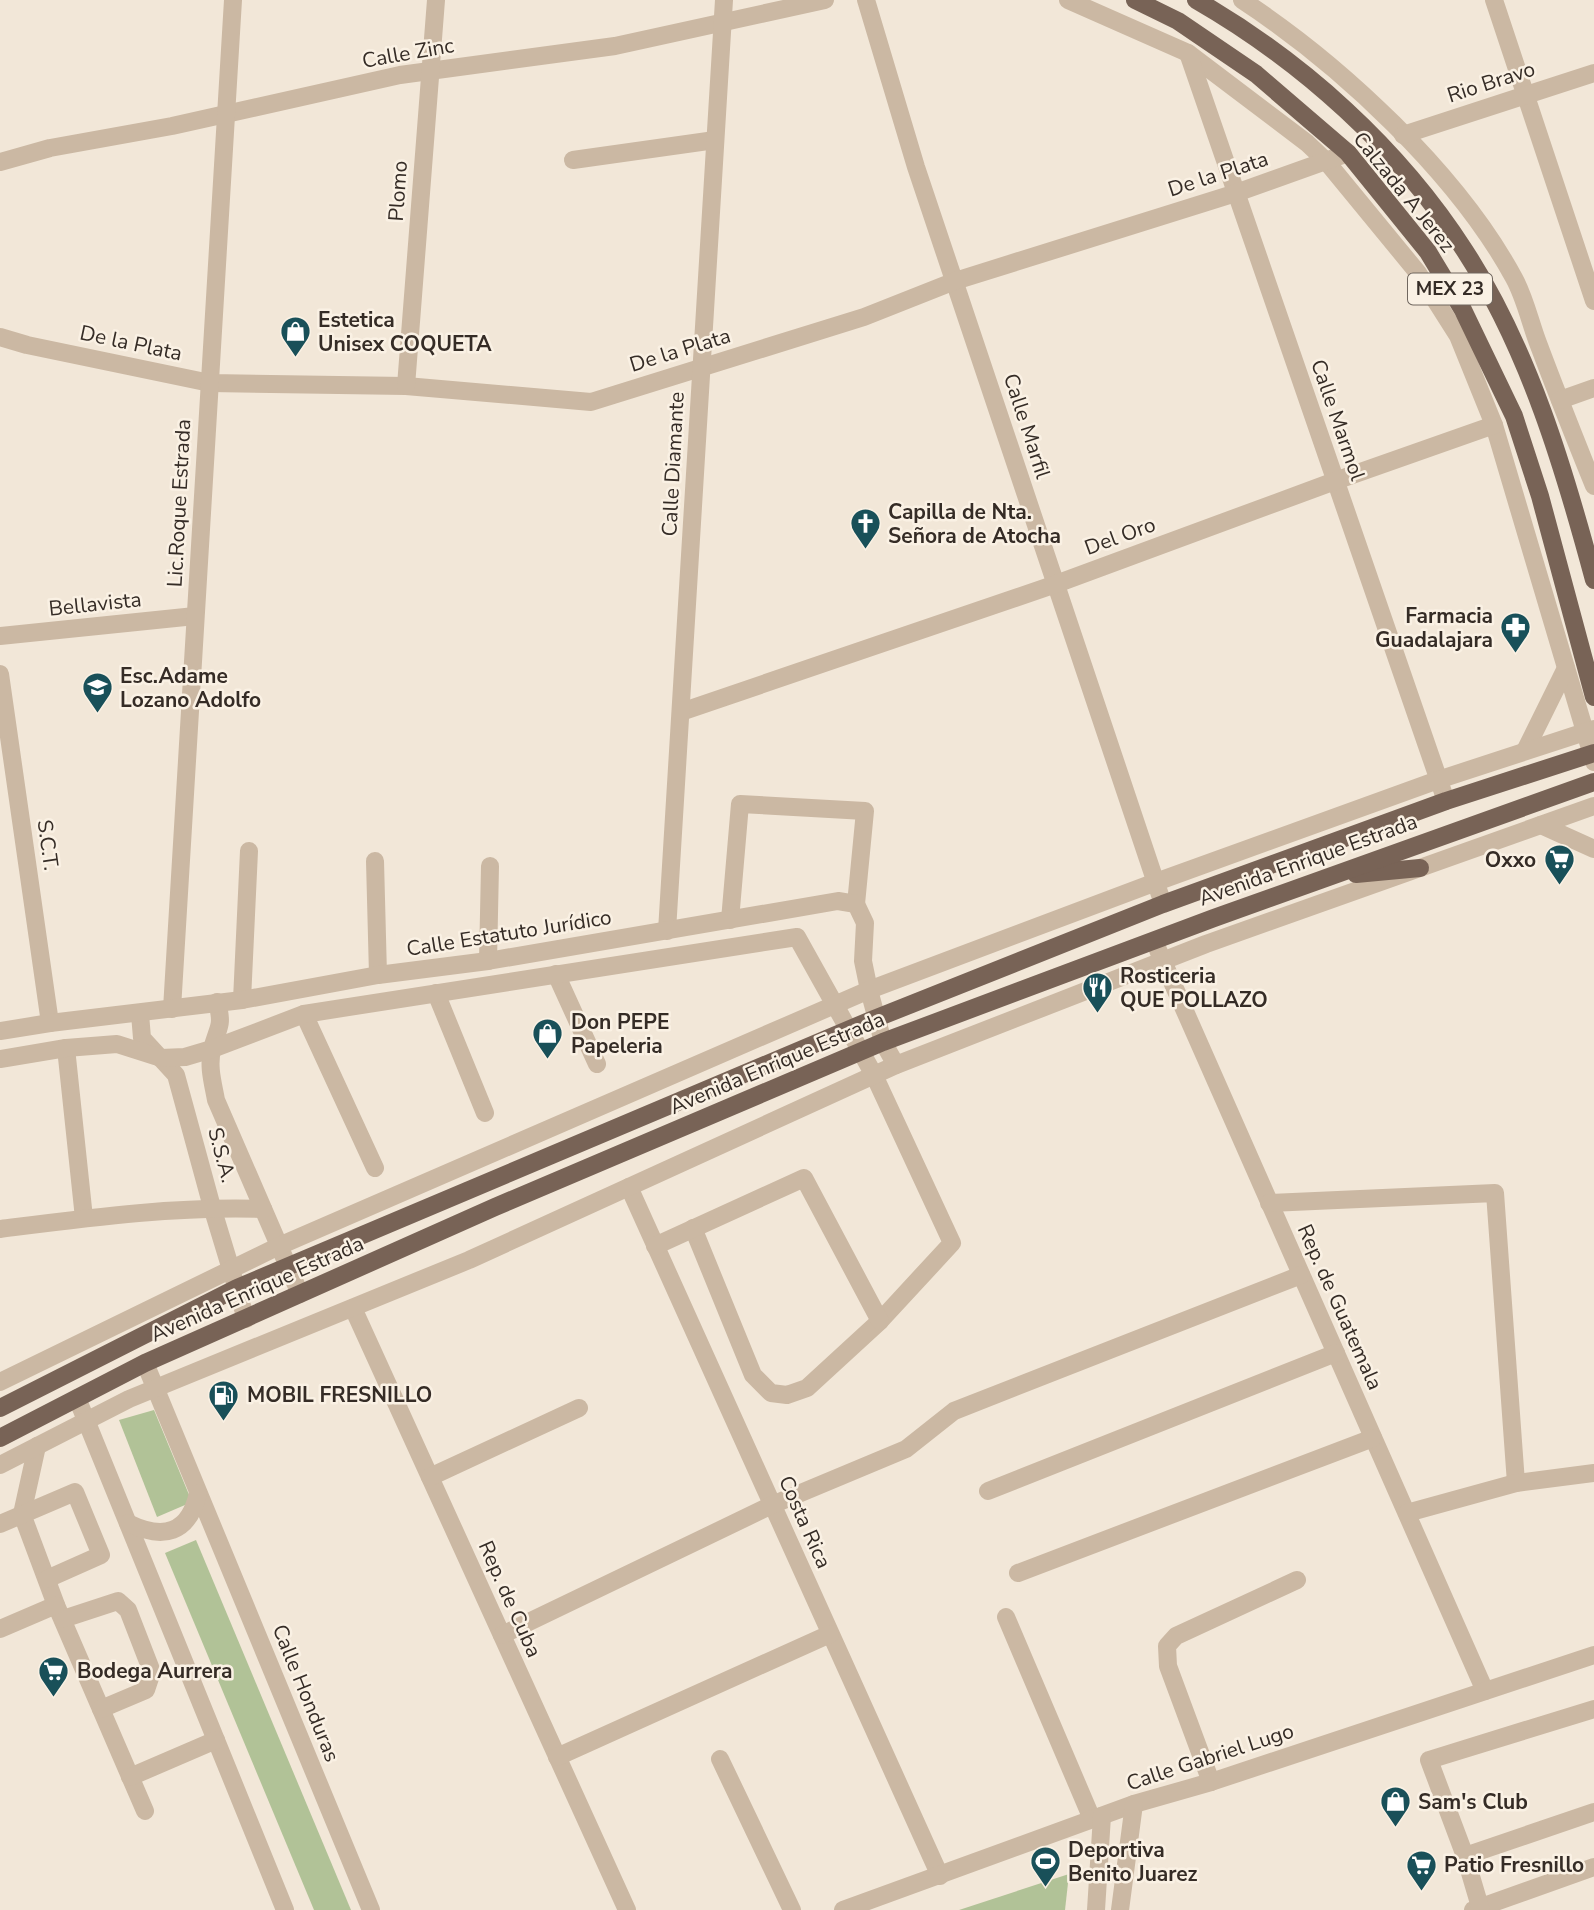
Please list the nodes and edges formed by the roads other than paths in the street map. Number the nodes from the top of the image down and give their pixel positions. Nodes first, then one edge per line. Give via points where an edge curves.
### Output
1 (233, 0) edge
2 (436, 0) edge
3 (724, 0) edge
4 (825, 0) edge
5 (866, 0) edge
6 (1069, 0) edge
7 (1135, 0) edge
8 (1196, 0) edge
9 (1242, 0) edge
10 (1494, 0) edge
11 (722, 22) junction
12 (1188, 53) junction
13 (430, 71) junction
14 (1594, 73) edge
15 (1525, 95) junction
16 (226, 114) junction
17 (1403, 135) junction
18 (715, 140) junction
19 (1348, 153) junction
20 (573, 160) dead end
21 (1326, 161) junction
22 (0, 162) edge
23 (1236, 193) junction
24 (955, 281) junction
25 (1594, 301) edge
26 (0, 337) edge
27 (702, 368) junction
28 (209, 383) junction
29 (406, 386) junction
30 (1594, 388) edge
31 (1560, 400) junction
32 (1494, 425) junction
33 (1335, 481) junction
34 (1594, 486) edge
35 (1594, 580) edge
36 (1056, 584) junction
37 (195, 617) junction
38 (0, 636) edge
39 (1566, 668) junction
40 (0, 674) edge
41 (1594, 697) edge
42 (681, 712) junction
43 (1589, 730) edge
44 (1525, 751) junction
45 (1593, 756) edge
46 (1438, 780) junction
47 (1594, 782) edge
48 (1446, 801) junction
49 (1594, 806) edge
50 (1541, 825) junction
51 (1594, 849) edge
52 (249, 851) dead end
53 (375, 860) dead end
54 (490, 866) dead end
55 (1420, 868) junction
56 (1328, 877) junction
57 (1156, 882) junction
58 (856, 904) junction
59 (1163, 904) junction
60 (796, 909) junction
61 (730, 920) junction
62 (667, 931) junction
63 (797, 937) junction
64 (1153, 941) junction
65 (988, 945) junction
66 (488, 961) junction
67 (1163, 961) junction
68 (997, 970) junction
69 (556, 974) junction
70 (378, 975) junction
71 (869, 990) junction
72 (436, 993) junction
73 (242, 1000) junction
74 (217, 1002) junction
75 (834, 1004) junction
76 (172, 1009) junction
77 (139, 1014) junction
78 (304, 1014) junction
79 (877, 1019) junction
80 (50, 1023) junction
81 (849, 1030) junction
82 (0, 1031) edge
83 (883, 1042) junction
84 (66, 1048) junction
85 (212, 1049) junction
86 (861, 1052) junction
87 (161, 1058) junction
88 (0, 1059) edge
89 (597, 1063) dead end
90 (896, 1065) junction
91 (874, 1075) junction
92 (485, 1113) dead end
93 (375, 1168) dead end
94 (629, 1187) junction
95 (1269, 1203) junction
96 (212, 1207) junction
97 (263, 1209) junction
98 (84, 1218) junction
99 (693, 1228) junction
100 (0, 1229) edge
101 (279, 1246) junction
102 (655, 1246) junction
103 (288, 1266) junction
104 (231, 1268) junction
105 (1301, 1275) junction
106 (237, 1288) junction
107 (300, 1294) junction
108 (353, 1308) junction
109 (246, 1318) junction
110 (880, 1321) junction
111 (1336, 1353) junction
112 (145, 1363) junction
113 (0, 1382) edge
114 (155, 1388) junction
115 (77, 1398) junction
116 (0, 1408) edge
117 (579, 1408) dead end
118 (86, 1421) junction
119 (0, 1438) edge
120 (1373, 1438) junction
121 (37, 1446) junction
122 (0, 1465) edge
123 (1594, 1473) edge
124 (430, 1477) junction
125 (1516, 1483) junction
126 (988, 1491) dead end
127 (198, 1493) junction
128 (772, 1505) junction
129 (1407, 1513) junction
130 (22, 1514) junction
131 (0, 1524) edge
132 (128, 1524) junction
133 (1018, 1573) dead end
134 (47, 1578) junction
135 (1297, 1580) dead end
136 (60, 1612) junction
137 (1006, 1617) dead end
138 (0, 1629) edge
139 (830, 1633) junction
140 (502, 1635) junction
141 (1594, 1655) edge
142 (1485, 1691) junction
143 (101, 1709) junction
144 (1594, 1709) edge
145 (216, 1740) junction
146 (557, 1757) junction
147 (720, 1759) dead end
148 (130, 1777) junction
149 (1211, 1782) junction
150 (1134, 1804) junction
151 (145, 1811) dead end
152 (1594, 1812) edge
153 (1097, 1818) junction
154 (1465, 1856) junction
155 (1594, 1867) edge
156 (940, 1876) junction
157 (1478, 1909) edge
158 (285, 1910) edge
159 (371, 1910) edge
160 (627, 1910) edge
161 (792, 1910) edge
162 (843, 1910) edge
163 (1096, 1910) edge
164 (1120, 1910) edge

1 - 16 street, Lic.Roque Estrada
2 - 13 street, Plomo
3 - 11 street, Calle Diamante
4 - 11 street, Calle Zinc
5 - 24 street, Calle Marfil
6 - 12 street
7 - 19 main road, Calzada A Jerez / MEX 23 via 1178,22 1255,74
8 - 35 main road, Calzada A Jerez / MEX 23 via 1233,21 1329,94 1376,139 1465,251 1492,298 1542,410
9 - 17 street via 1345,79
10 - 15 street
11 - 13 street, Calle Zinc via 615,46
11 - 18 street, Calle Diamante
12 - 21 street
12 - 23 street, Calle Marmol
13 - 16 street, Calle Zinc
13 - 29 street, Plomo
14 - 15 street, Rio Bravo
15 - 17 street, Rio Bravo
15 - 25 street
16 - 22 street, Calle Zinc
16 - 28 street, Lic.Roque Estrada
17 - 31 street via 1449,183 1515,280
18 - 20 street
18 - 27 street, Calle Diamante
19 - 21 street, De la Plata
19 - 41 main road, Calzada A Jerez / MEX 23 via 1428,252 1463,310 1509,404 1541,496
21 - 23 street, De la Plata
21 - 32 street via 1424,283 1458,336
23 - 24 street, De la Plata
23 - 33 street, Calle Marmol
24 - 27 street, De la Plata via 864,317
24 - 36 street, Calle Marfil
26 - 28 street, De la Plata
27 - 29 street, De la Plata via 591,402
27 - 42 street, Calle Diamante
28 - 29 street, De la Plata
28 - 37 street, Lic.Roque Estrada
30 - 31 street
31 - 34 street
32 - 33 street, Del Oro
32 - 39 street
33 - 36 street, Del Oro
33 - 46 street, Calle Marmol
36 - 42 street, Del Oro
36 - 57 street, Calle Marfil
37 - 38 street, Bellavista
37 - 76 street, Lic.Roque Estrada
39 - 43 street
39 - 44 street
40 - 80 street, S.C.T.
42 - 62 street, Calle Diamante
43 - 44 street
43 - 45 street
44 - 46 street
45 - 48 main road, Avenida Enrique Estrada
46 - 48 street, Calle Marmol
46 - 57 street
47 - 56 main road, Avenida Enrique Estrada
48 - 59 main road, Avenida Enrique Estrada
49 - 50 street
50 - 51 street
50 - 55 street
52 - 73 street
53 - 70 street
54 - 66 street
55 - 56 main road
55 - 67 street
56 - 64 main road, Avenida Enrique Estrada
57 - 59 street, Calle Marfil
57 - 65 street
58 - 60 street, Calle Estatuto Jurídico via 838,901
58 - 61 street via 865,811 740,804
58 - 71 street via 865,923 863,961
59 - 68 main road, Avenida Enrique Estrada
60 - 61 street, Calle Estatuto Jurídico
60 - 63 street
61 - 62 street, Calle Estatuto Jurídico
62 - 66 street, Calle Estatuto Jurídico
63 - 69 street
63 - 75 street
64 - 67 street, Rep. de Guatemala
64 - 83 main road, Avenida Enrique Estrada
65 - 68 street
65 - 71 street
66 - 70 street, Calle Estatuto Jurídico
67 - 90 street
67 - 95 street, Rep. de Guatemala
68 - 79 main road, Avenida Enrique Estrada
69 - 72 street
69 - 89 street
70 - 73 street, Calle Estatuto Jurídico
71 - 75 street
71 - 79 street
72 - 78 street
72 - 92 street
73 - 74 street, Calle Estatuto Jurídico
74 - 76 street, Calle Estatuto Jurídico
74 - 85 street, S.S.A. via 220,1029
75 - 81 street
75 - 101 street
76 - 77 street, Calle Estatuto Jurídico
77 - 80 street, Calle Estatuto Jurídico
77 - 87 street, S.S.A. via 142,1038
78 - 85 street
78 - 93 street
79 - 81 main road, Avenida Enrique Estrada
79 - 83 street
80 - 82 street, Calle Estatuto Jurídico
81 - 86 street
81 - 103 main road, Avenida Enrique Estrada
83 - 86 main road, Avenida Enrique Estrada
83 - 90 street
84 - 87 street via 117,1044
84 - 88 street
84 - 98 street
85 - 87 street
85 - 97 street, S.S.A. via 210,1071 216,1100
86 - 91 street
86 - 107 main road, Avenida Enrique Estrada
87 - 96 street, S.S.A. via 176,1075
90 - 91 street
91 - 94 street
91 - 110 street via 953,1243
94 - 102 street, Costa Rica
94 - 108 street
95 - 105 street, Rep. de Guatemala
95 - 125 street via 1495,1193
96 - 97 street
96 - 98 street
96 - 104 street, S.S.A.
97 - 101 street, S.S.A.
98 - 100 street
99 - 102 street
99 - 110 street via 804,1178
99 - 110 street via 753,1375 771,1393 787,1395 807,1388
101 - 103 street, S.S.A.
101 - 104 street
102 - 128 street, Costa Rica
103 - 106 main road, Avenida Enrique Estrada
103 - 107 street, S.S.A.
104 - 106 street, S.S.A.
104 - 113 street
105 - 111 street, Rep. de Guatemala
105 - 128 street via 954,1411 906,1449
106 - 109 street, S.S.A.
106 - 116 main road, Avenida Enrique Estrada
107 - 109 main road, Avenida Enrique Estrada
108 - 114 street
108 - 124 street, Rep. de Cuba
109 - 112 main road, Avenida Enrique Estrada
111 - 120 street, Rep. de Guatemala
111 - 126 street
112 - 114 street, Calle Honduras
112 - 115 main road, Avenida Enrique Estrada
114 - 118 street
114 - 127 street, Calle Honduras
115 - 118 street
115 - 119 main road, Avenida Enrique Estrada
117 - 124 street
118 - 121 street
118 - 132 street
120 - 129 street, Rep. de Guatemala
120 - 133 street
121 - 122 street
121 - 130 street
123 - 125 street
124 - 140 street, Rep. de Cuba
125 - 129 street
127 - 132 street via 194,1513 164,1534
127 - 159 street, Calle Honduras
128 - 139 street, Costa Rica
128 - 140 street
129 - 142 street, Rep. de Guatemala
130 - 131 street
130 - 134 street
130 - 134 street via 75,1492 101,1555
132 - 145 street
134 - 136 street
135 - 149 street via 1176,1636 1167,1646 1168,1666
136 - 138 street
136 - 143 street
136 - 143 street via 118,1601 128,1610 152,1672 146,1690
137 - 153 street
139 - 146 street
139 - 156 street, Costa Rica
140 - 146 street, Rep. de Cuba
141 - 142 street, Calle Gabriel Lugo
142 - 149 street, Calle Gabriel Lugo
143 - 148 street
144 - 154 street via 1429,1760
145 - 148 street
145 - 158 street
146 - 160 street, Rep. de Cuba
147 - 161 street
148 - 151 street
149 - 150 street, Calle Gabriel Lugo
150 - 153 street, Calle Gabriel Lugo
150 - 164 street
152 - 154 street
153 - 156 street, Calle Gabriel Lugo
153 - 163 street
154 - 157 street
155 - 157 street
156 - 162 street, Calle Gabriel Lugo

